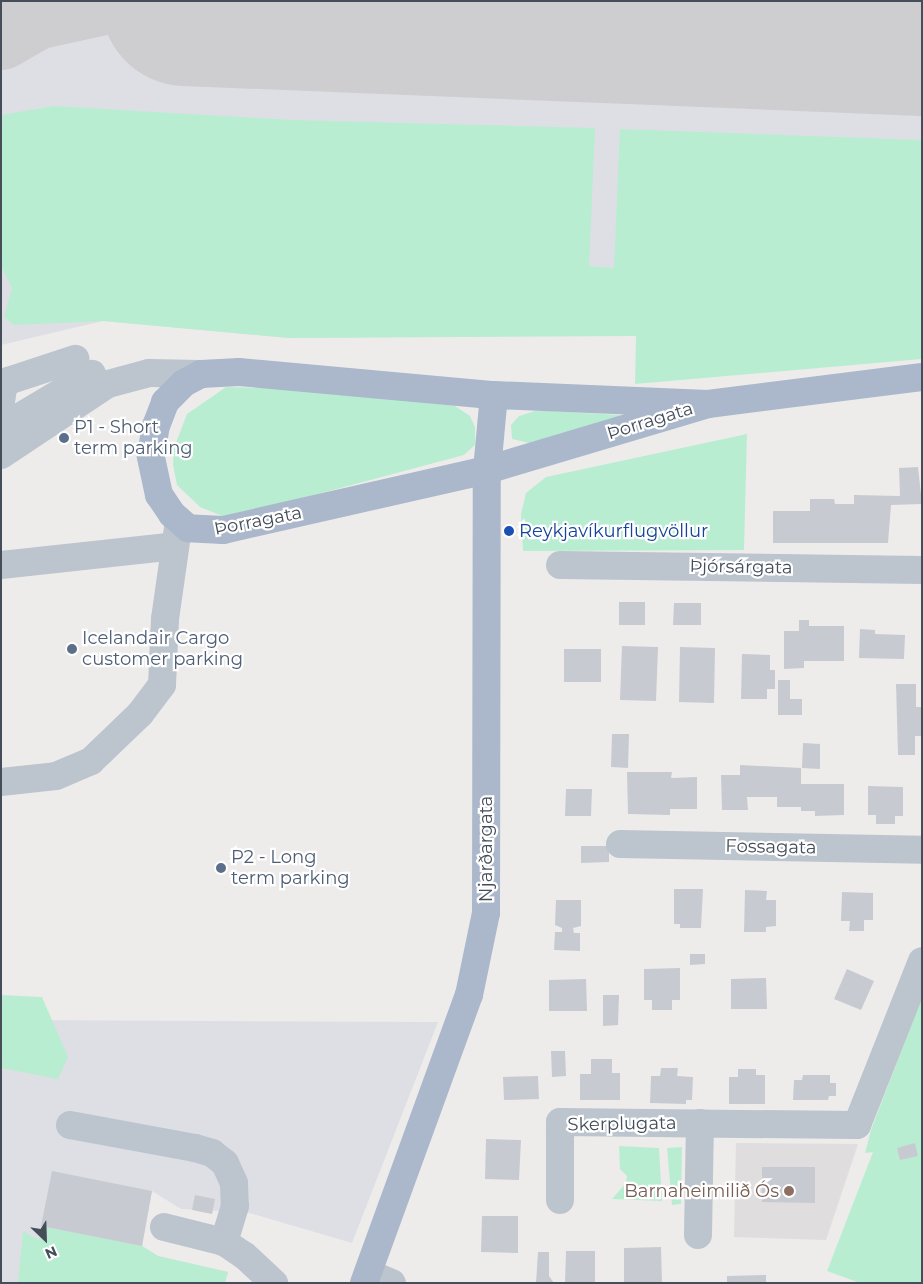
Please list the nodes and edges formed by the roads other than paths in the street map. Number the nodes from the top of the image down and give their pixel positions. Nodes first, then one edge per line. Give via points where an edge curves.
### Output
1 (75, 359) dead end
2 (149, 373) junction
3 (201, 374) junction
4 (922, 377) edge
5 (494, 395) junction
6 (1, 402) edge
7 (708, 404) junction
8 (1, 428) edge
9 (1, 455) edge
10 (488, 470) junction
11 (177, 533) junction
12 (1, 565) edge
13 (560, 565) dead end
14 (922, 570) edge
15 (1, 782) edge
16 (620, 844) dead end
17 (922, 850) edge
18 (922, 961) edge
19 (700, 1123) junction
20 (70, 1126) dead end
21 (560, 1200) dead end
22 (164, 1226) dead end
23 (698, 1235) dead end
24 (224, 1242) junction
25 (375, 1280) edge
26 (274, 1283) edge

1 - 6 street via 8,381 2,388
2 - 3 street
2 - 8 street via 117,366 96,372
2 - 9 street via 108,384
3 - 5 main road, Þorragata via 239,372
3 - 11 main road, Þorragata via 184,383 165,402 156,426 152,456 159,495
4 - 7 main road, Þorragata
5 - 7 main road, Þorragata
5 - 10 main road, Njarðargata
7 - 10 main road, Þorragata
10 - 11 main road, Þorragata via 223,530 188,528
10 - 25 main road, Njarðargata via 486,913 469,995
11 - 12 street via 106,551
11 - 15 street via 165,619 162,685 140,714 91,761 56,776
13 - 14 street, Þjórsárgata
16 - 17 street, Fossagata
18 - 19 street, Skerplugata via 857,1125
19 - 21 street, Skerplugata via 560,1122
19 - 23 street, Skerplugata
20 - 24 street via 194,1148 212,1153 226,1163 234,1183 236,1206
22 - 24 street
24 - 26 street

